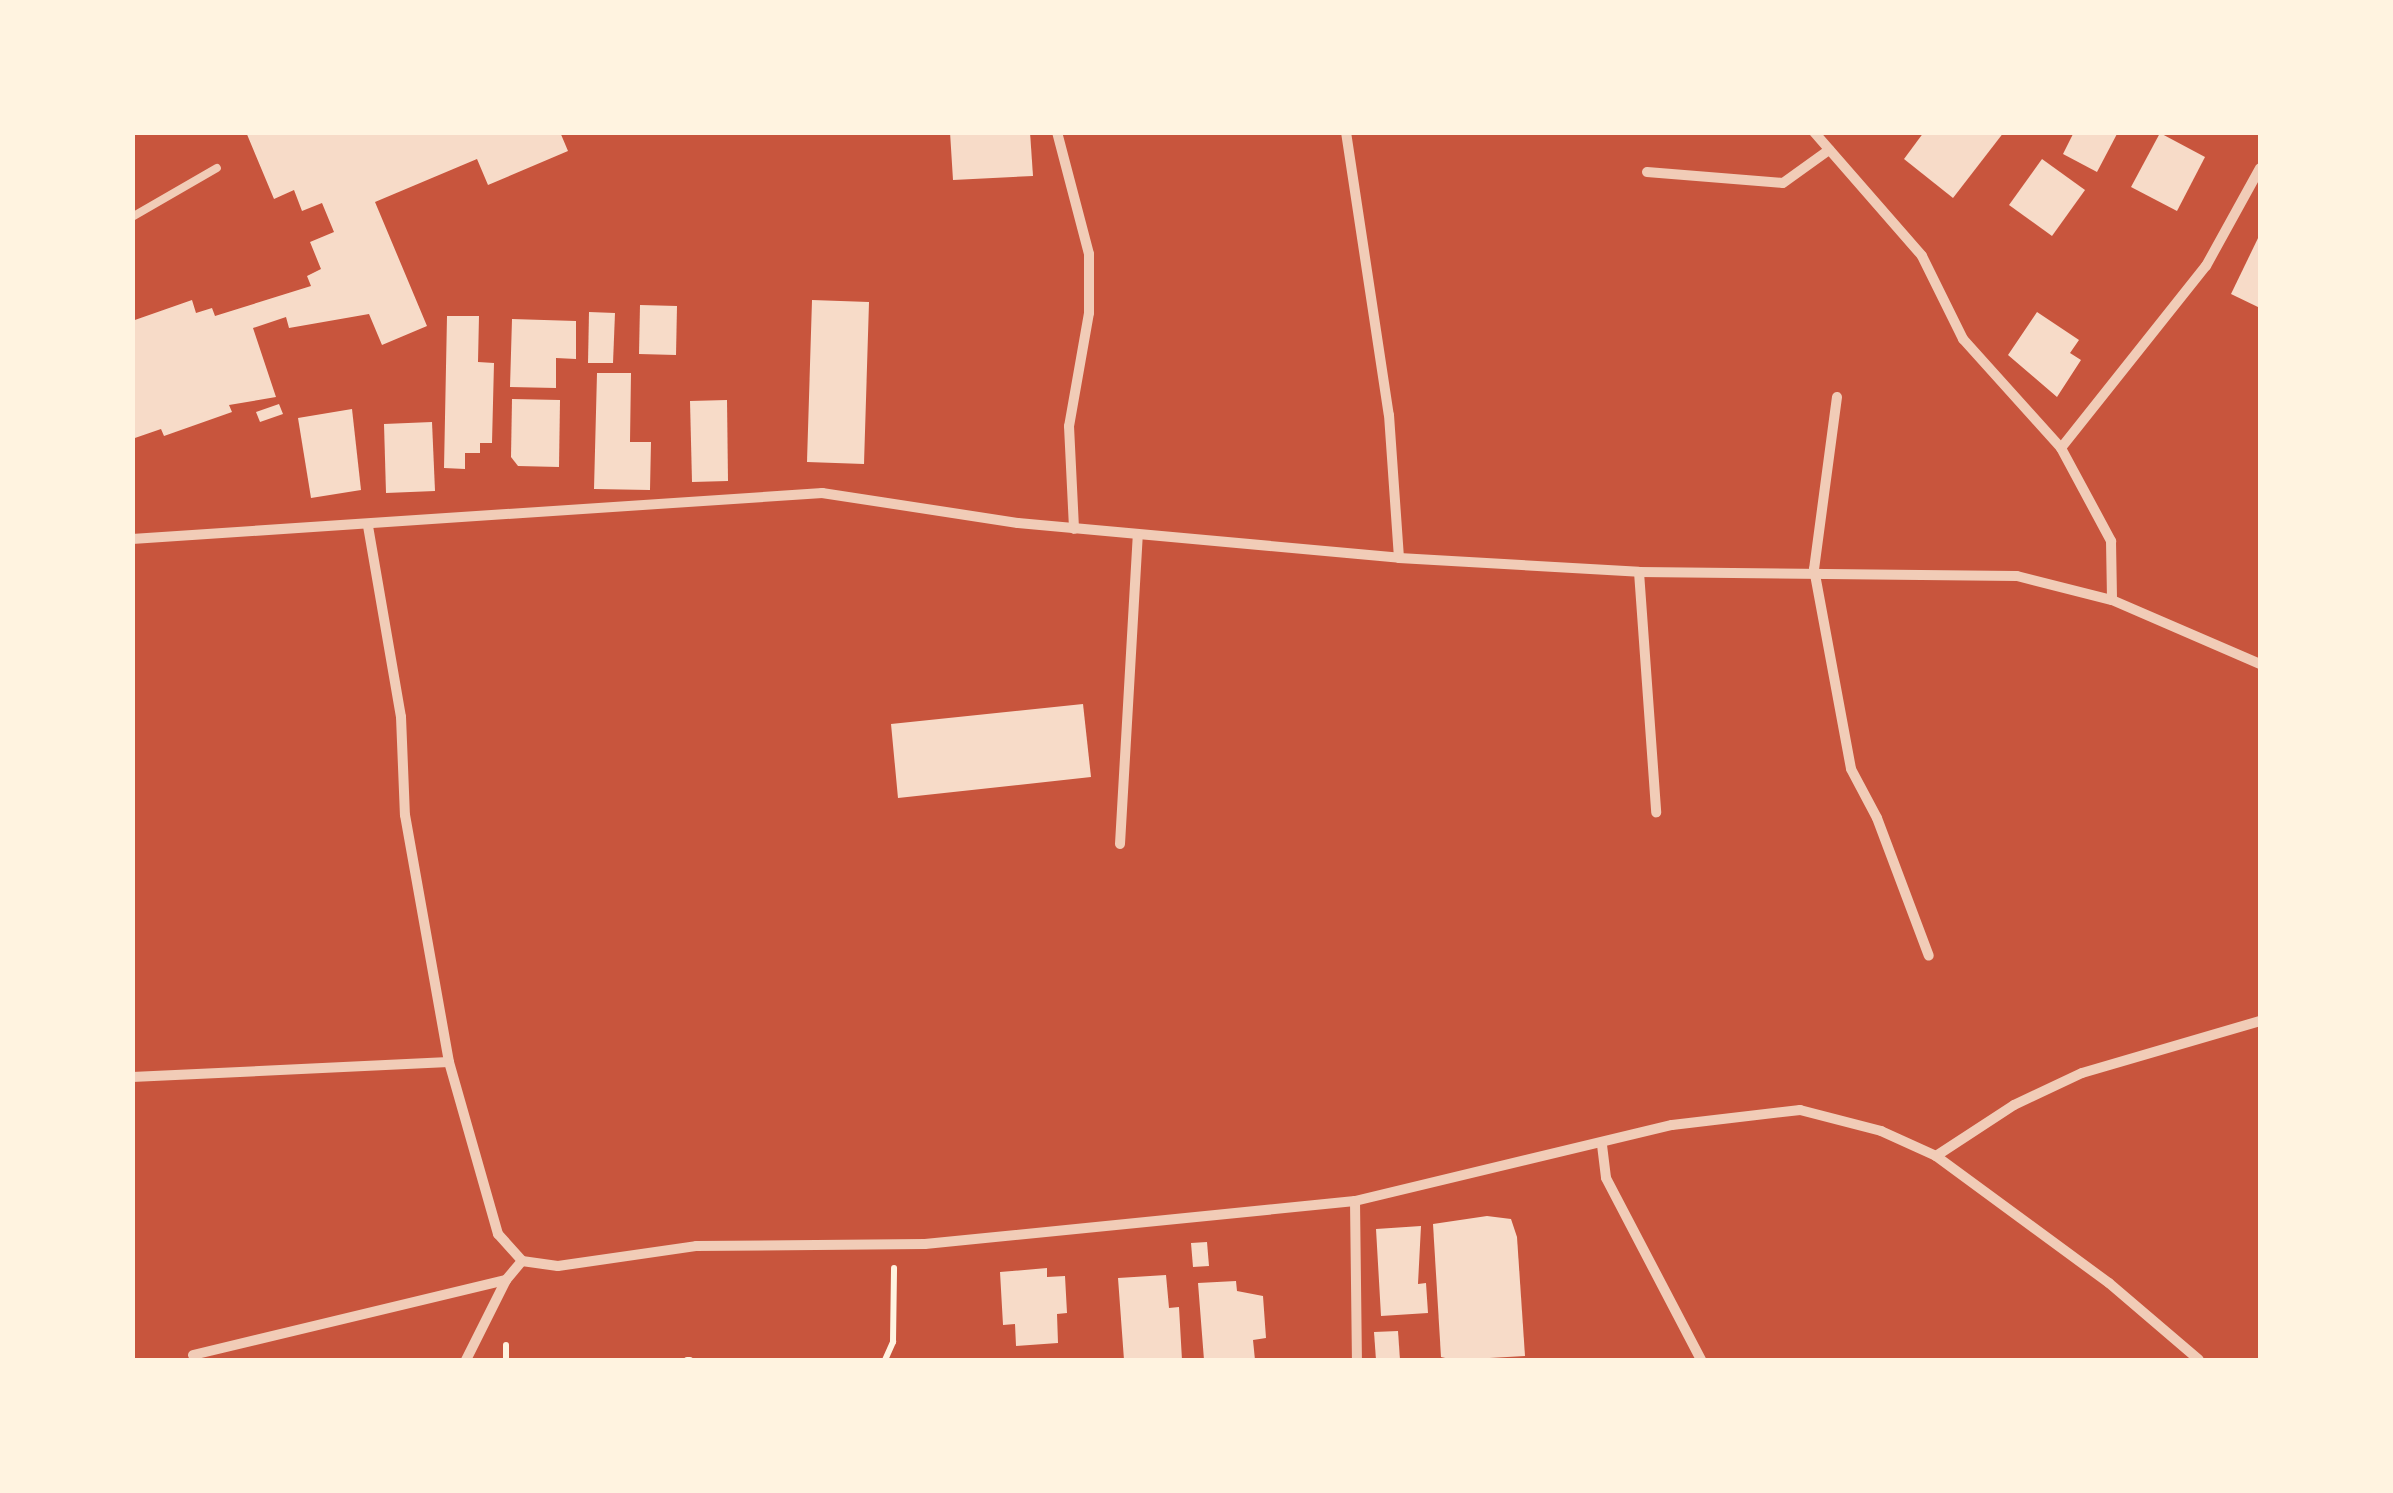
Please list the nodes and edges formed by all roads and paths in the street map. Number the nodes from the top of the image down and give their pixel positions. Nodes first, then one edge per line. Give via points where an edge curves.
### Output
1 (1058, 132) edge
2 (1346, 132) edge
3 (1814, 132) edge
4 (1829, 150) junction
5 (217, 168) dead end
6 (2260, 168) edge
7 (1647, 172) dead end
8 (132, 217) edge
9 (1836, 397) dead end
10 (2061, 448) junction
11 (368, 526) junction
12 (1074, 529) junction
13 (1138, 535) junction
14 (132, 539) edge
15 (1399, 558) junction
16 (1814, 569) junction
17 (1640, 572) junction
18 (2112, 600) junction
19 (2260, 664) edge
20 (1656, 812) dead end
21 (1120, 844) dead end
22 (1928, 956) dead end
23 (2260, 1020) edge
24 (449, 1062) junction
25 (132, 1078) edge
26 (1602, 1145) junction
27 (1936, 1156) junction
28 (1355, 1201) junction
29 (894, 1244) junction
30 (522, 1261) junction
31 (506, 1280) junction
32 (194, 1355) dead end
33 (466, 1360) edge
34 (885, 1360) edge
35 (1357, 1360) edge
36 (1701, 1360) edge
37 (2199, 1360) edge

1 - 12 street via 1089,254 1089,312 1070,426
2 - 15 street via 1389,415
3 - 4 street
4 - 7 street via 1783,184
4 - 10 street via 1922,256 1964,339
5 - 8 lane
6 - 10 street via 2206,266
9 - 16 street
10 - 18 street via 2111,541
11 - 12 street via 822,492
11 - 14 street
11 - 24 street via 401,717 405,815
12 - 13 street
13 - 15 street
13 - 21 street
15 - 17 street
16 - 17 street
16 - 18 street via 2017,576
16 - 22 street via 1851,768 1878,818
17 - 20 street
18 - 19 street
23 - 27 street via 2082,1073 2014,1105
24 - 25 street
24 - 30 street via 498,1234
26 - 27 street via 1720,1117 1800,1110 1881,1131
26 - 28 street
26 - 36 street via 1606,1178
27 - 37 street via 2109,1283
28 - 29 street
28 - 35 street
29 - 30 street via 696,1246 558,1266
29 - 34 path via 893,1342
30 - 31 street
31 - 32 street
31 - 33 street

